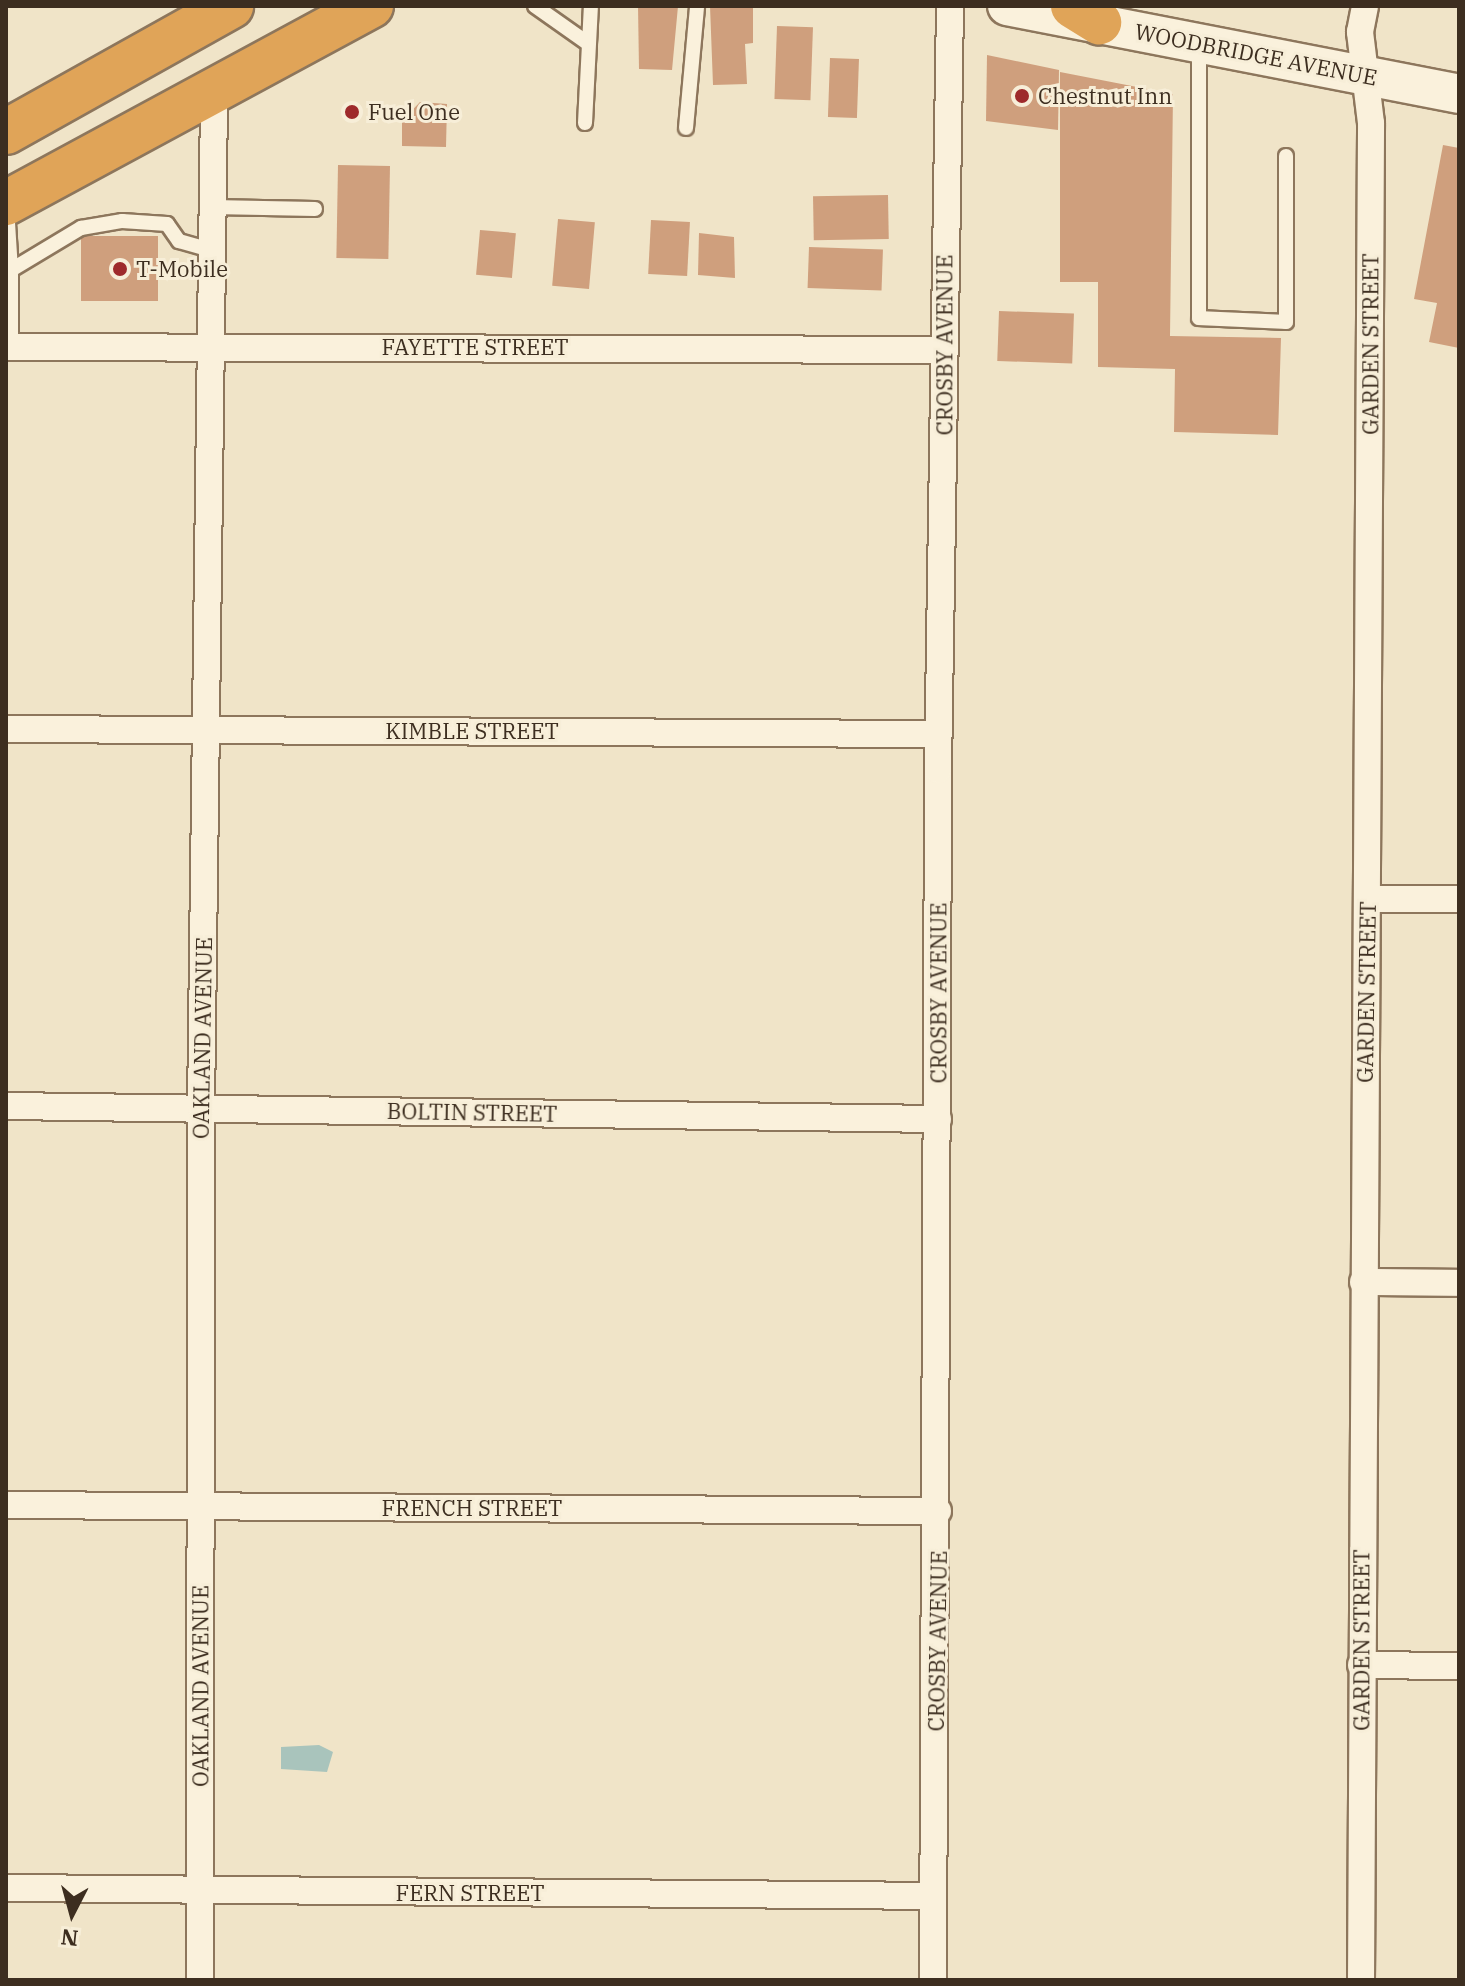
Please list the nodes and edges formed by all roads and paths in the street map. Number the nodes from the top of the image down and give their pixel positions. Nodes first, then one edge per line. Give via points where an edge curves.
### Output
1 (188, 6) edge
2 (231, 6) edge
3 (371, 6) edge
4 (535, 6) edge
5 (591, 6) edge
6 (697, 6) edge
7 (950, 6) edge
8 (1007, 6) edge
9 (1365, 6) edge
10 (1086, 14) edge
11 (586, 42) junction
12 (1199, 42) junction
13 (158, 47) junction
14 (1364, 76) junction
15 (1459, 94) edge
16 (214, 95) junction
17 (585, 123) dead end
18 (686, 128) dead end
19 (6, 132) edge
20 (1286, 156) dead end
21 (6, 203) edge
22 (212, 207) junction
23 (315, 209) dead end
24 (211, 250) junction
25 (11, 270) junction
26 (210, 345) junction
27 (8, 347) edge
28 (944, 350) junction
29 (6, 729) edge
30 (205, 730) junction
31 (938, 734) junction
32 (1368, 899) junction
33 (1459, 899) edge
34 (6, 1106) edge
35 (201, 1107) junction
36 (938, 1119) junction
37 (1363, 1282) junction
38 (1459, 1283) edge
39 (6, 1505) edge
40 (199, 1507) junction
41 (938, 1511) junction
42 (1361, 1665) junction
43 (1459, 1666) edge
44 (6, 1888) edge
45 (201, 1890) junction
46 (933, 1896) junction
47 (200, 1980) edge
48 (933, 1980) edge
49 (1361, 1980) edge

1 - 13 highway
2 - 13 highway
3 - 16 highway
4 - 11 lane
5 - 11 lane
6 - 18 lane
7 - 28 street, CROSBY AVENUE
8 - 10 street, WOODBRIDGE AVENUE
9 - 14 street, GARDEN STREET via 1360,32
10 - 12 street, WOODBRIDGE AVENUE
11 - 17 lane
12 - 14 street, WOODBRIDGE AVENUE
12 - 20 lane via 1199,318 1286,322
13 - 19 highway
14 - 15 street, WOODBRIDGE AVENUE
14 - 32 street, GARDEN STREET via 1371,123
16 - 21 highway
16 - 22 street, OAKLAND AVENUE
21 - 25 lane
22 - 23 lane
22 - 24 street, OAKLAND AVENUE
24 - 25 lane via 179,241 167,224 122,221 81,228
24 - 26 street, OAKLAND AVENUE
25 - 27 lane
26 - 27 street, FAYETTE STREET
26 - 28 street, FAYETTE STREET
26 - 30 street, OAKLAND AVENUE
28 - 31 street, CROSBY AVENUE
29 - 30 street, KIMBLE STREET
30 - 31 street, KIMBLE STREET
30 - 35 street, OAKLAND AVENUE
31 - 36 street, CROSBY AVENUE
32 - 33 street
32 - 37 street, GARDEN STREET
34 - 35 street, BOLTIN STREET
35 - 36 street, BOLTIN STREET
35 - 40 street, OAKLAND AVENUE
36 - 41 street, CROSBY AVENUE
37 - 38 street
37 - 42 street, GARDEN STREET
39 - 40 street, FRENCH STREET
40 - 41 street, FRENCH STREET
40 - 45 street, OAKLAND AVENUE
41 - 46 street, CROSBY AVENUE
42 - 43 street
42 - 49 street, GARDEN STREET
44 - 45 street, FERN STREET
45 - 46 street, FERN STREET
45 - 47 street, OAKLAND AVENUE
46 - 48 street, CROSBY AVENUE

